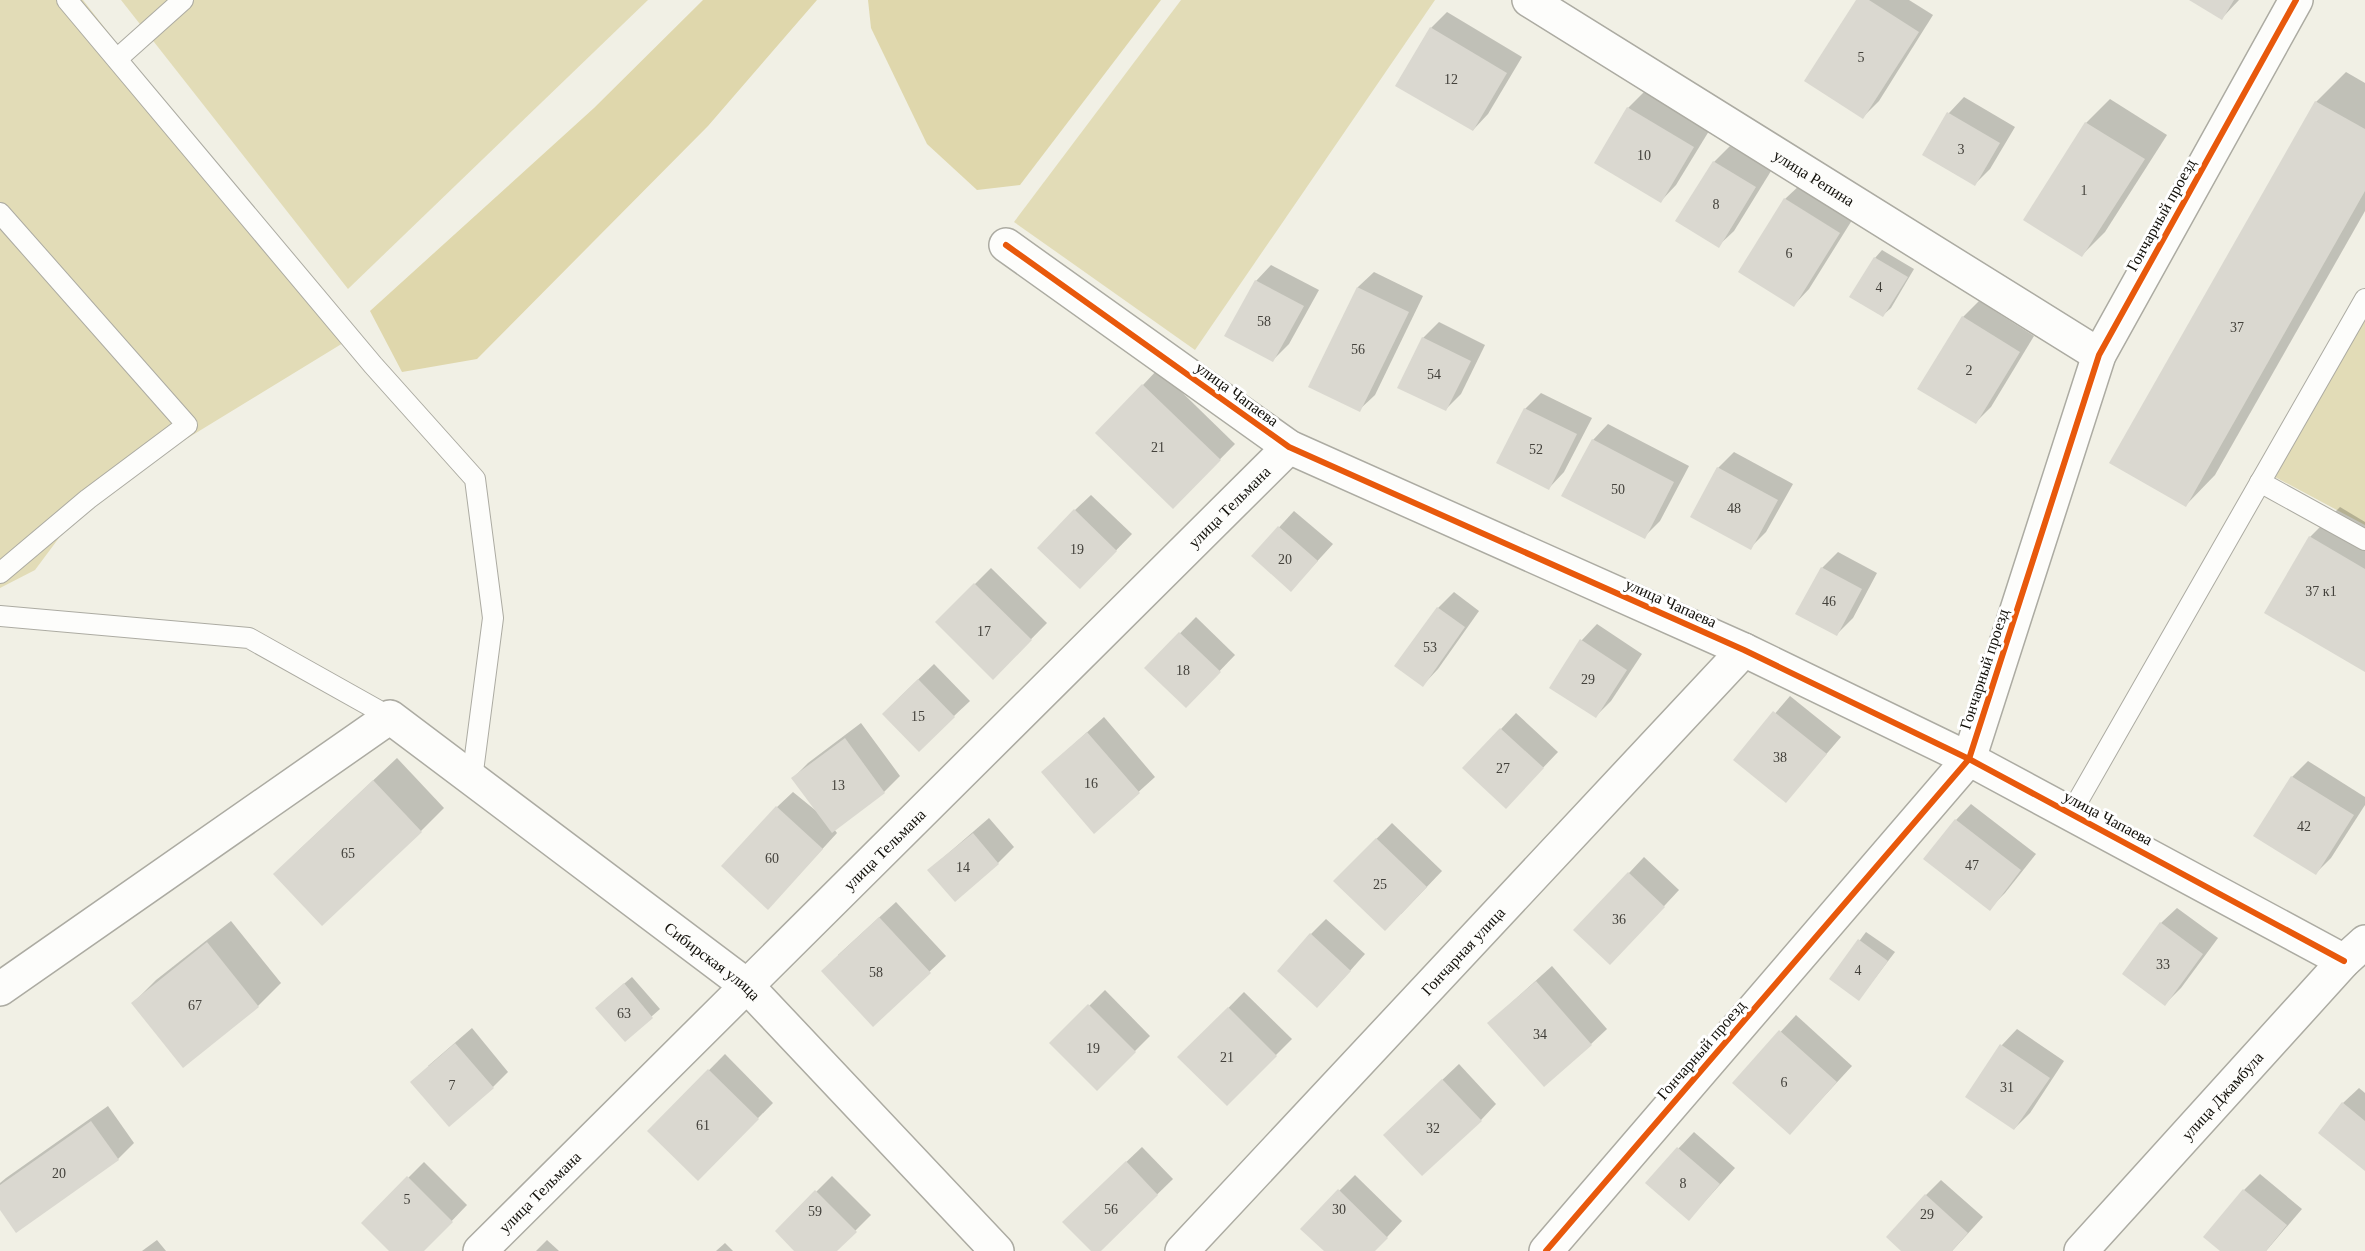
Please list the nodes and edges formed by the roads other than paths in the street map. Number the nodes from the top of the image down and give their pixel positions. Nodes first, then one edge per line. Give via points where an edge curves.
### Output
1 (67, 0) edge
2 (183, 0) edge
3 (1529, 0) edge
4 (2296, 0) edge
5 (117, 59) junction
6 (0, 213) edge
7 (1006, 245) dead end
8 (2365, 299) edge
9 (2099, 355) junction
10 (1288, 447) junction
11 (2260, 482) junction
12 (2365, 540) edge
13 (0, 573) edge
14 (0, 616) edge
15 (1744, 650) junction
16 (390, 717) junction
17 (1970, 759) junction
18 (472, 779) junction
19 (2070, 813) junction
20 (2355, 951) edge
21 (746, 985) junction
22 (0, 989) edge
23 (480, 1251) edge
24 (997, 1251) edge
25 (1182, 1251) edge
26 (1546, 1251) edge
27 (2081, 1251) edge

1 - 5 lane
2 - 5 lane
3 - 9 street, улица Репина
4 - 9 street, Гончарный проезд
5 - 18 lane via 373,365 475,479 493,618
6 - 13 lane via 187,426 88,499
7 - 10 street, улица Чапаева
8 - 11 lane
9 - 17 street, Гончарный проезд
10 - 15 street, улица Чапаева
10 - 21 street, улица Тельмана
11 - 12 lane
11 - 19 lane
14 - 16 lane via 249,638
15 - 17 street, улица Чапаева
15 - 25 street, Гончарная улица
16 - 18 street, Сибирская улица
16 - 22 street
17 - 19 street, улица Чапаева
17 - 26 street, Гончарный проезд
18 - 21 street, Сибирская улица
19 - 20 street, улица Чапаева
20 - 27 street, улица Джамбула
21 - 23 street, улица Тельмана
21 - 24 street, Сибирская улица

